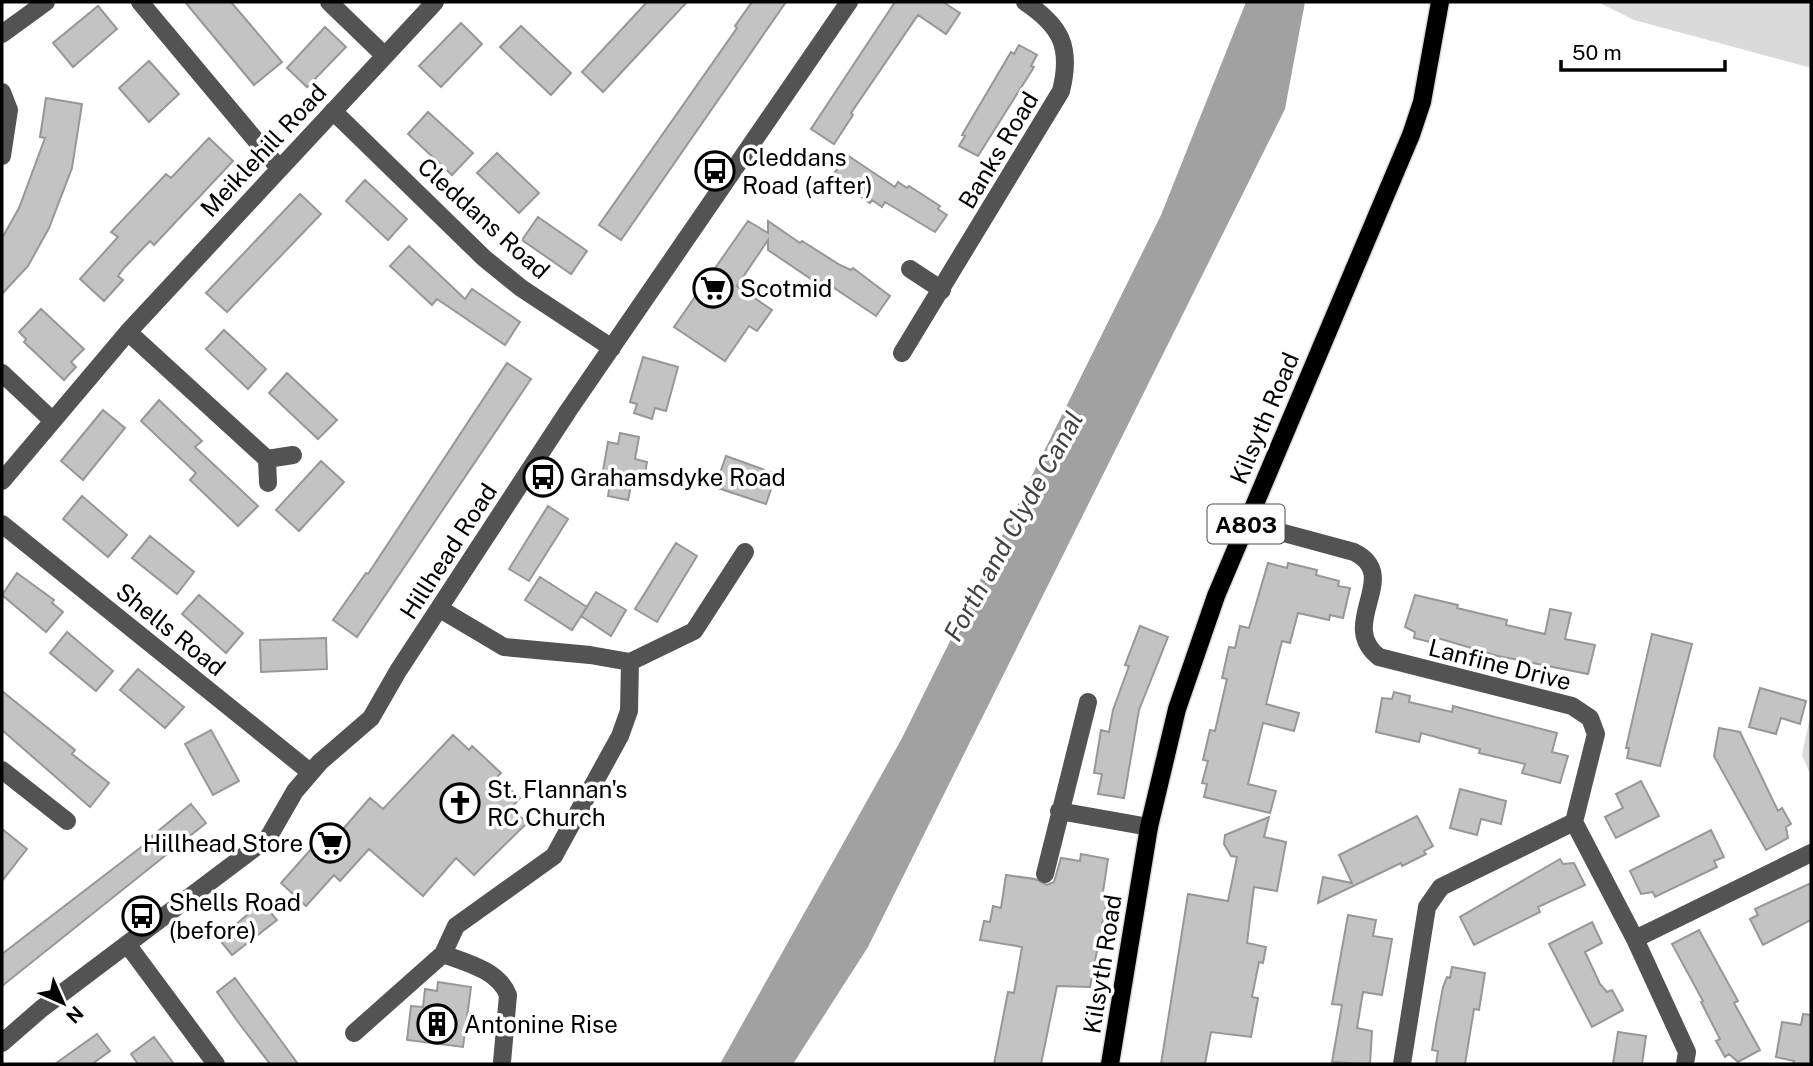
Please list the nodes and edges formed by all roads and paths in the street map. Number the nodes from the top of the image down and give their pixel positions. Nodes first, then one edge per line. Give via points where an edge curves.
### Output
1 (46, 2) edge
2 (140, 2) edge
3 (329, 2) edge
4 (435, 2) edge
5 (849, 2) edge
6 (1025, 2) edge
7 (1440, 2) edge
8 (2, 34) edge
9 (385, 56) junction
10 (2, 92) edge
11 (333, 111) junction
12 (2, 156) edge
13 (279, 168) junction
14 (910, 269) dead end
15 (942, 289) junction
16 (128, 332) junction
17 (612, 348) junction
18 (902, 353) dead end
19 (2, 373) edge
20 (52, 419) junction
21 (293, 455) dead end
22 (267, 459) junction
23 (2, 481) edge
24 (268, 483) dead end
25 (1247, 523) junction
26 (2, 524) edge
27 (745, 552) dead end
28 (440, 609) junction
29 (630, 663) junction
30 (1088, 702) dead end
31 (2, 770) edge
32 (310, 772) junction
33 (1059, 811) junction
34 (67, 821) dead end
35 (1574, 822) junction
36 (1149, 827) junction
37 (1811, 853) edge
38 (1045, 874) dead end
39 (1635, 939) junction
40 (127, 944) junction
41 (443, 954) junction
42 (354, 1033) dead end
43 (2, 1043) edge
44 (502, 1062) dead end
45 (216, 1064) edge
46 (1110, 1064) edge
47 (1402, 1064) edge
48 (1685, 1064) edge

1 - 8 street
2 - 13 street
3 - 9 street
4 - 9 street, Meiklehill Road
5 - 17 street, Hillhead Road
6 - 15 street, Banks Road via 1052,21 1061,38 1065,63 1061,91
7 - 25 main road, Kilsyth Road / A803 via 1422,102 1411,135
9 - 11 street, Meiklehill Road
10 - 12 street via 9,110
11 - 13 street, Meiklehill Road
11 - 17 street, Cleddans Road via 484,258
13 - 16 street, Meiklehill Road
14 - 15 street
15 - 18 street, Banks Road
16 - 20 street, Meiklehill Road
16 - 22 street
17 - 28 street, Hillhead Road
19 - 20 street
20 - 23 street, Meiklehill Road
21 - 22 street
22 - 24 street
25 - 35 street, Lanfine Drive via 1354,552 1368,562 1374,582 1362,636 1379,657 1572,706 1590,718 1596,734
25 - 36 main road, Kilsyth Road / A803 via 1177,709
26 - 32 street, Shells Road
27 - 29 street via 694,631
28 - 29 street via 504,647 590,654
28 - 32 street, Hillhead Road via 371,718
29 - 41 street via 629,711 620,736 554,856 456,926
30 - 33 street
31 - 34 street
32 - 40 street, Hillhead Road via 268,838
33 - 36 street
33 - 38 street
35 - 39 street
35 - 47 street via 1432,895
36 - 46 main road, Kilsyth Road / A803
37 - 39 street
39 - 48 street via 1687,1052
40 - 43 street, Hillhead Road
40 - 45 street
41 - 42 street
41 - 44 street via 483,969 504,986 508,995

